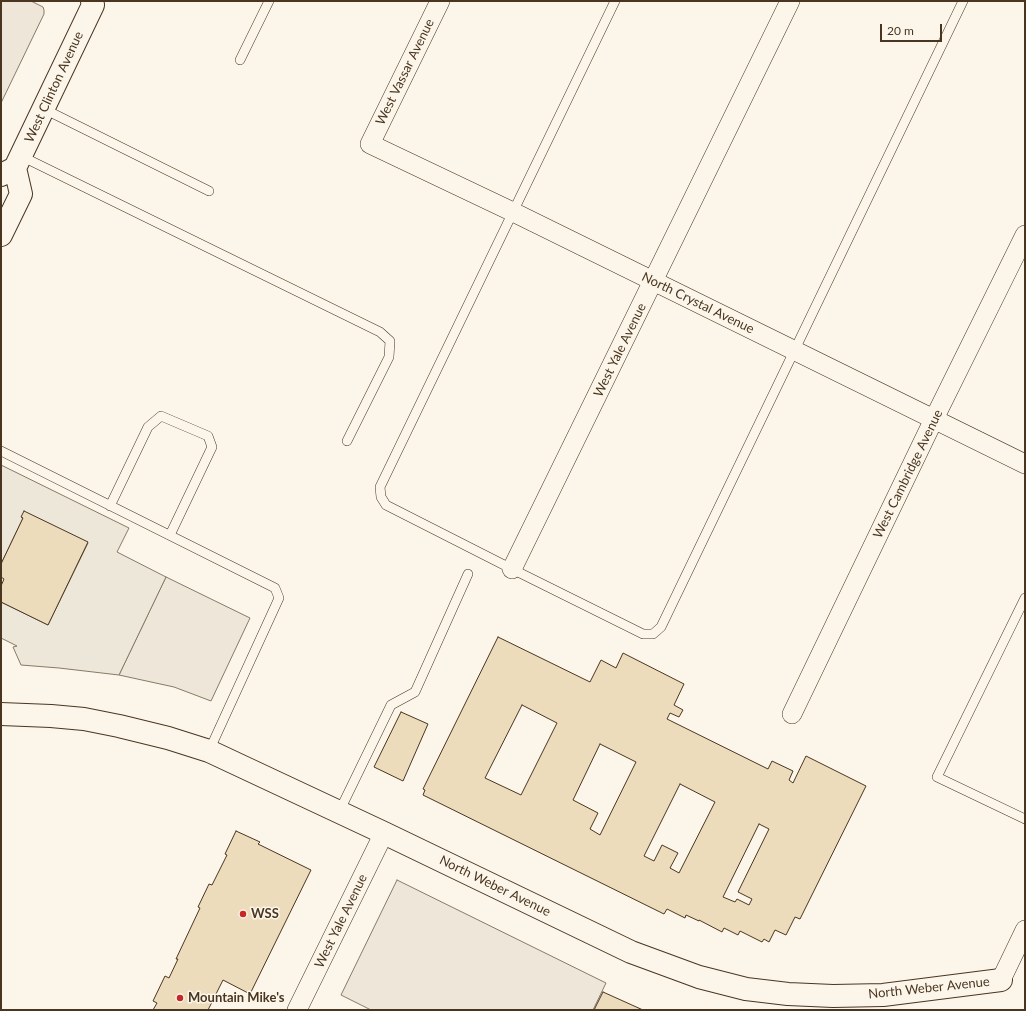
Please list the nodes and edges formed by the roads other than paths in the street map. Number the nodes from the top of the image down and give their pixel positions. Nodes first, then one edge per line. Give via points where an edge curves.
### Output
1 (269, 1) edge
2 (440, 1) edge
3 (615, 1) edge
4 (790, 1) edge
5 (963, 1) edge
6 (93, 2) edge
7 (240, 60) dead end
8 (44, 109) junction
9 (370, 144) joint
10 (13, 166) edge
11 (209, 191) dead end
12 (513, 212) junction
13 (1, 235) edge
14 (1025, 235) edge
15 (653, 281) junction
16 (793, 350) junction
17 (934, 419) junction
18 (347, 441) dead end
19 (1, 451) edge
20 (1025, 464) edge
21 (110, 506) junction
22 (170, 535) junction
23 (512, 569) junction
24 (468, 574) dead end
25 (1025, 598) edge
26 (1, 714) edge
27 (792, 714) dead end
28 (209, 751) junction
29 (339, 812) junction
30 (1025, 819) edge
31 (384, 833) junction
32 (1025, 930) edge
33 (1000, 980) joint
34 (297, 1010) edge

1 - 7 lane
2 - 9 street, West Vassar Avenue
3 - 12 lane
4 - 15 street, West Yale Avenue
5 - 16 lane
6 - 8 main road, West Clinton Avenue
8 - 10 main road, West Clinton Avenue
8 - 11 lane
9 - 12 street, North Crystal Avenue
10 - 13 main road via 21,194
10 - 18 lane via 380,332 390,342 389,356
12 - 15 street, North Crystal Avenue
12 - 23 lane via 380,487 381,497 386,505
14 - 17 street, West Cambridge Avenue
15 - 16 street, North Crystal Avenue
15 - 23 street, West Yale Avenue
16 - 17 street, North Crystal Avenue
16 - 23 lane via 661,627 653,634 643,634
17 - 20 street, North Crystal Avenue
17 - 27 street, West Cambridge Avenue
19 - 21 lane
21 - 22 lane
21 - 22 lane via 148,427 161,416 208,436 212,447
22 - 28 lane via 275,588 279,598
24 - 29 lane via 415,692 391,705
25 - 30 lane via 937,777
26 - 28 main road, North Weber Avenue via 50,716 98,722 168,738
28 - 29 main road, North Weber Avenue
29 - 31 main road, North Weber Avenue
31 - 33 main road, North Weber Avenue via 631,952 699,977 746,989 788,994 883,995
31 - 34 street, West Yale Avenue
32 - 33 street

